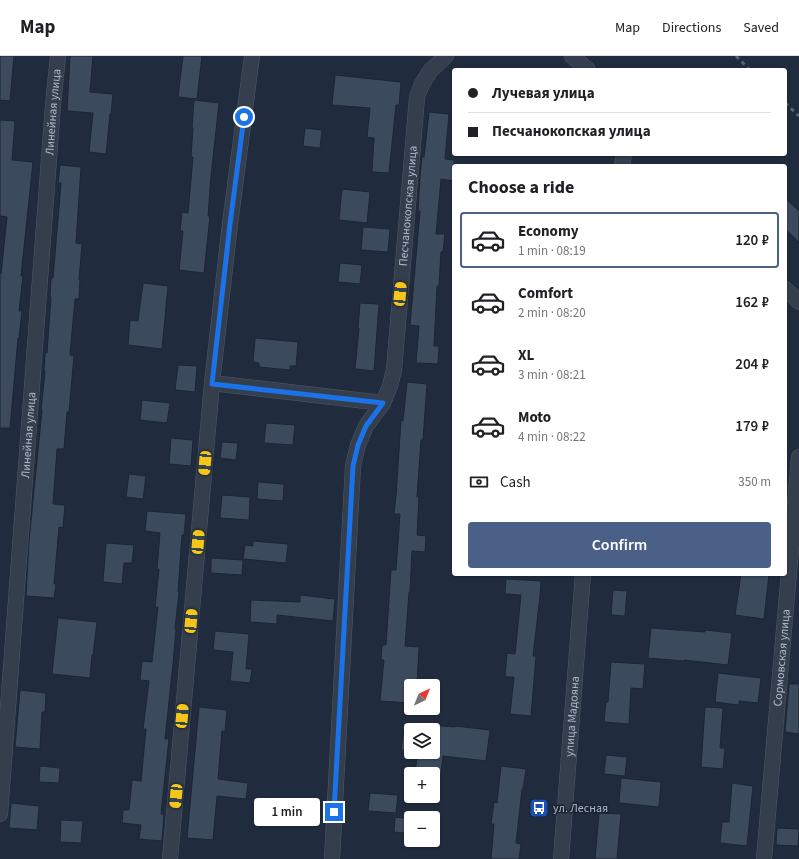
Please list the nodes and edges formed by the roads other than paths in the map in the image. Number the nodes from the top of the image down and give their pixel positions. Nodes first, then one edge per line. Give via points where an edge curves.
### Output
1 (58, 56) edge
2 (252, 56) edge
3 (446, 56) edge
4 (572, 56) edge
5 (586, 68) edge
6 (787, 291) edge
7 (799, 302) edge
8 (212, 384) junction
9 (383, 403) junction
10 (799, 457) edge
11 (583, 576) edge
12 (0, 814) edge
13 (170, 859) edge
14 (332, 859) edge
15 (561, 859) edge
16 (764, 859) edge

1 - 12 street, Линейная улица
2 - 8 street
3 - 9 street, Песчанокопская улица via 430,71 417,97 394,370
4 - 5 street
6 - 7 street
8 - 9 street
8 - 13 street
9 - 14 street, Песчанокопская улица via 366,426 353,466
10 - 16 street, Сормовская улица
11 - 15 street, улица Мадояна

